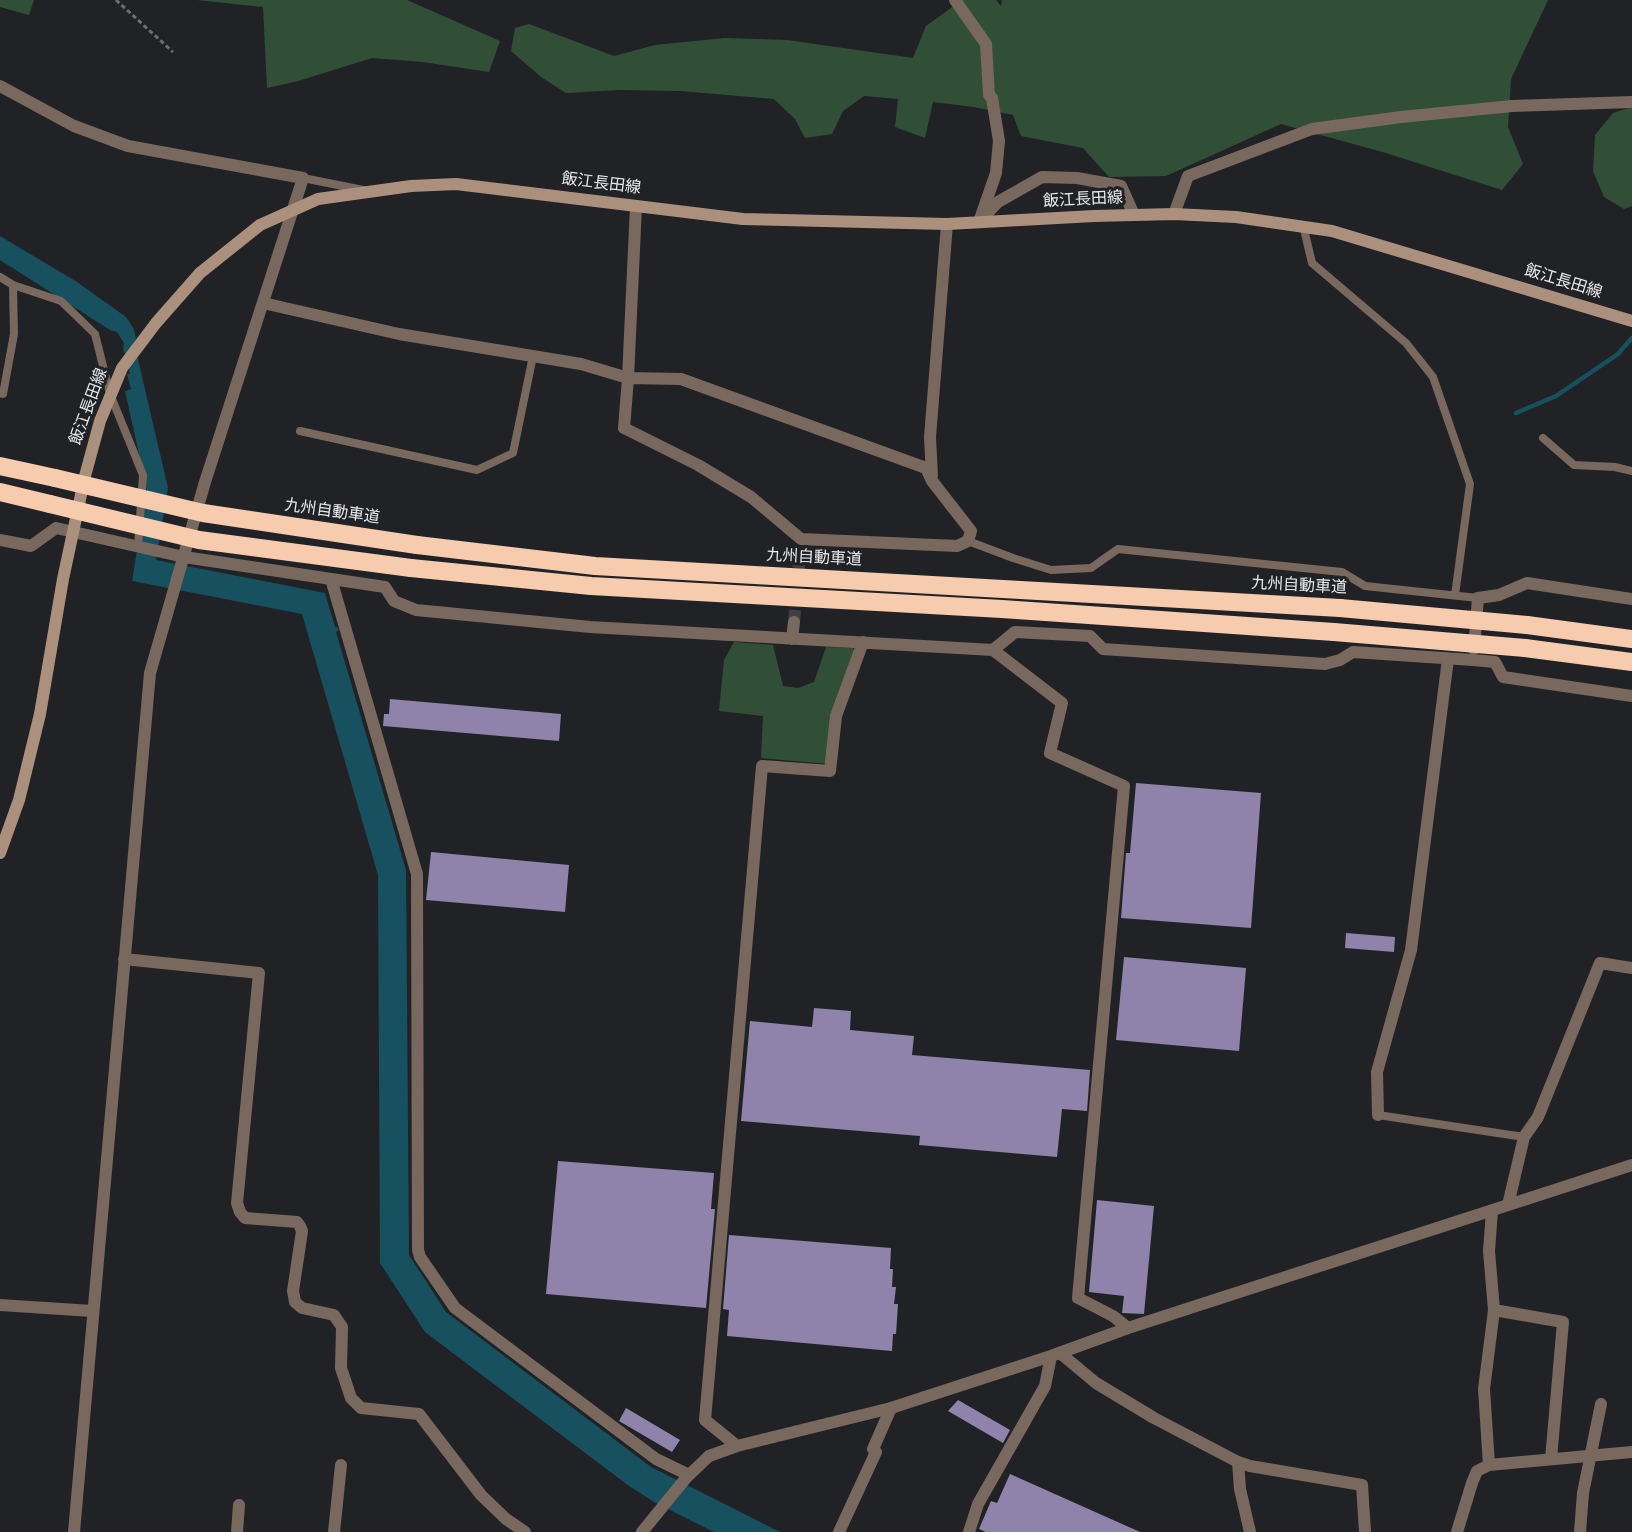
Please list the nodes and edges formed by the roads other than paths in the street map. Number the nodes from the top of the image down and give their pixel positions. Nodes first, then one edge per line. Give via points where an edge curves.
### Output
1 (955, 0) edge
2 (0, 86) edge
3 (1632, 102) edge
4 (303, 178) junction
5 (366, 191) junction
6 (636, 206) junction
7 (292, 211) junction
8 (1174, 214) junction
9 (1134, 215) junction
10 (979, 222) junction
11 (946, 225) junction
12 (1304, 225) junction
13 (0, 277) edge
14 (13, 285) junction
15 (263, 303) junction
16 (1632, 321) edge
17 (533, 356) junction
18 (628, 378) junction
19 (0, 393) edge
20 (110, 394) junction
21 (300, 431) dead end
22 (1543, 438) dead end
23 (0, 466) edge
24 (1632, 471) edge
25 (932, 481) junction
26 (0, 492) edge
27 (73, 532) junction
28 (0, 540) edge
29 (968, 541) junction
30 (136, 547) junction
31 (183, 560) junction
32 (331, 579) junction
33 (1455, 595) junction
34 (1478, 598) junction
35 (1632, 599) edge
36 (795, 621) tunnel mouth
37 (792, 639) junction
38 (1632, 639) edge
39 (863, 642) junction
40 (993, 650) junction
41 (1448, 659) junction
42 (1473, 660) junction
43 (1632, 662) edge
44 (1632, 696) edge
45 (0, 854) edge
46 (124, 959) junction
47 (1632, 968) edge
48 (1378, 1115) joint
49 (1524, 1137) junction
50 (1632, 1165) edge
51 (1508, 1205) junction
52 (1492, 1211) junction
53 (0, 1305) edge
54 (1494, 1310) junction
55 (92, 1311) junction
56 (1128, 1328) junction
57 (1056, 1354) junction
58 (1601, 1404) dead end
59 (891, 1408) junction
60 (737, 1446) junction
61 (1632, 1452) edge
62 (1592, 1456) junction
63 (1551, 1459) junction
64 (1238, 1462) junction
65 (342, 1465) dead end
66 (1489, 1465) junction
67 (688, 1477) junction
68 (239, 1505) dead end
69 (74, 1532) edge
70 (237, 1532) edge
71 (334, 1532) edge
72 (525, 1532) edge
73 (642, 1532) edge
74 (839, 1532) edge
75 (969, 1532) edge
76 (1250, 1532) edge
77 (1365, 1532) edge
78 (1457, 1532) edge
79 (1580, 1532) edge

1 - 10 street via 986,44 989,94 999,141 996,173
2 - 4 street via 74,126 128,146
3 - 8 street via 1512,106 1312,129 1188,176
4 - 5 lane
4 - 7 street
5 - 6 main road, 飯江長田線 via 456,184
5 - 7 main road, 飯江長田線 via 318,200
6 - 11 main road, 飯江長田線 via 743,219
6 - 18 street
7 - 15 street
7 - 20 main road, 飯江長田線 via 260,225 200,273 139,345
8 - 9 main road, 飯江長田線
8 - 12 main road, 飯江長田線
9 - 10 main road, 飯江長田線
9 - 10 street via 1121,186 1042,177 998,202
10 - 11 main road, 飯江長田線
11 - 25 street via 930,437
12 - 16 main road, 飯江長田線
12 - 33 lane via 1312,263 1406,343 1433,377 1470,484
13 - 14 lane
14 - 19 lane via 14,334 3,394
14 - 20 lane via 61,301 95,334
15 - 17 street via 399,334
15 - 31 street
17 - 18 street via 581,364
17 - 21 lane via 513,453 477,470
18 - 25 street via 681,379 926,468
18 - 29 street via 624,428 751,497 801,545 957,546
20 - 27 main road, 飯江長田線 via 84,476
20 - 30 lane via 143,475
22 - 24 lane via 1574,465
23 - 38 highway, 九州自動車道, bridge via 203,513 417,545 595,566 1340,608
25 - 29 street via 971,531
26 - 43 highway, bridge via 199,540 411,568 591,586 1334,632 1525,648
27 - 28 street via 56,528 31,546
27 - 30 street
27 - 45 main road, 飯江長田線 via 40,714 19,800
29 - 33 lane via 1051,570 1091,568 1118,549 1342,572 1365,586
30 - 31 street
31 - 32 street
31 - 46 street via 150,673
32 - 37 street via 385,587 394,601 416,610 590,627
32 - 67 street via 417,874 420,1257 455,1308 656,1460
33 - 34 lane
34 - 35 street via 1499,595 1527,583
34 - 42 street
36 - 37 street
37 - 39 street
39 - 40 street
39 - 60 street via 836,716 830,771 762,766 705,1420
40 - 41 street via 1015,632 1090,636 1103,649 1325,664 1353,652
40 - 56 street via 1062,703 1050,753 1124,786 1078,1298
41 - 42 street
41 - 48 street via 1411,950 1377,1072
42 - 44 street via 1495,662 1503,677
46 - 55 street
46 - 72 street via 259,973 237,1203 240,1212 245,1218 297,1222 300,1226 295,1302 302,1308 334,1315 342,1328 341,1368 351,1398 361,1408 419,1414 482,1495
47 - 49 street via 1600,963 1538,1118
48 - 49 lane
49 - 51 street
50 - 51 street
51 - 52 street
52 - 54 street via 1489,1251
52 - 56 street
53 - 55 street
54 - 63 street via 1563,1322
54 - 66 street via 1484,1389
55 - 69 street
56 - 57 street
57 - 59 street
57 - 64 street via 1154,1418
57 - 75 street via 1045,1386 978,1504
58 - 62 street
59 - 60 street
59 - 74 street via 873,1449 876,1452
60 - 67 street via 709,1456
61 - 62 street
62 - 63 street
62 - 79 street via 1583,1493
63 - 66 street
64 - 76 street
64 - 77 street via 1362,1485
65 - 71 street
66 - 78 street via 1477,1471
67 - 73 street
68 - 70 street

